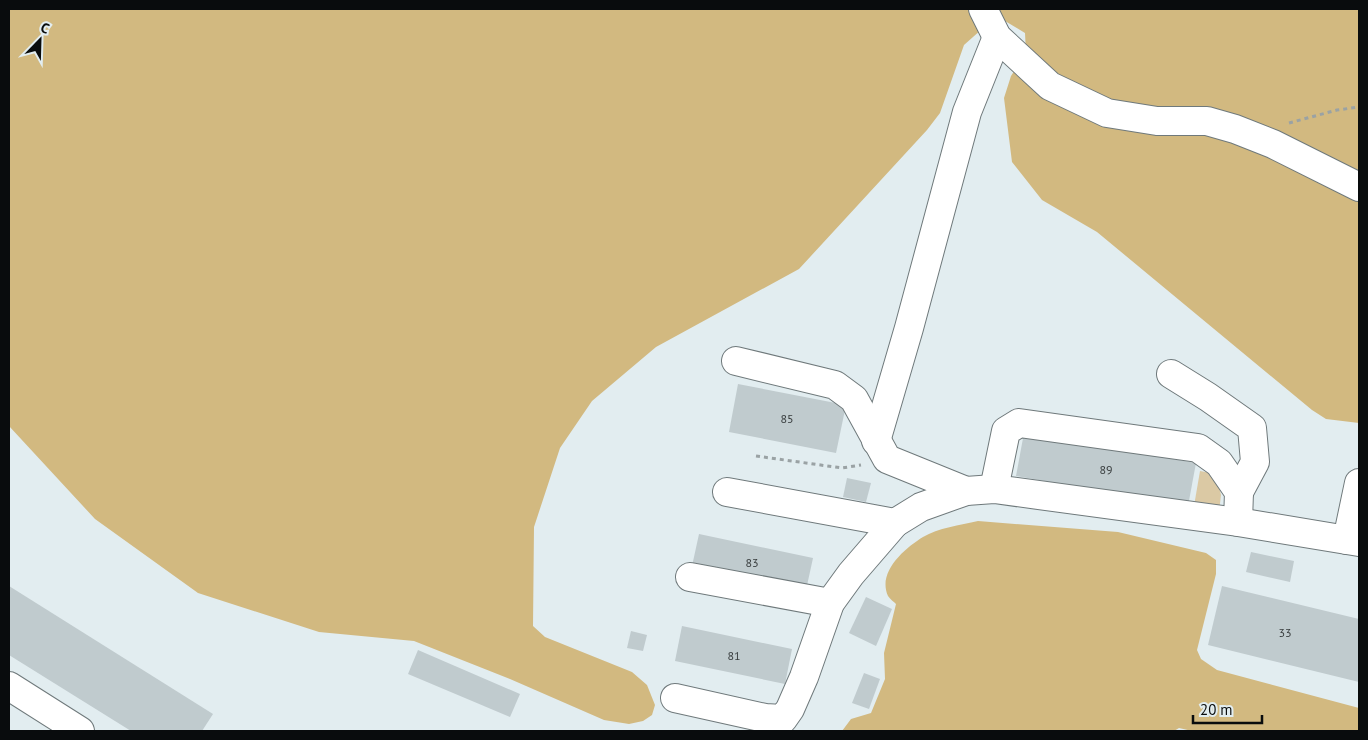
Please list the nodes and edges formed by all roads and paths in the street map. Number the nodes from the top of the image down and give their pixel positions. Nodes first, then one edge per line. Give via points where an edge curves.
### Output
1 (983, 9) edge
2 (997, 37) junction
3 (1359, 107) edge
4 (1288, 123) dead end
5 (1359, 187) edge
6 (736, 361) dead end
7 (1171, 374) dead end
8 (882, 450) junction
9 (756, 456) dead end
10 (1359, 483) edge
11 (994, 489) junction
12 (966, 491) junction
13 (727, 492) dead end
14 (1239, 492) junction
15 (1238, 522) junction
16 (895, 523) junction
17 (1353, 541) edge
18 (690, 577) dead end
19 (830, 603) junction
20 (9, 686) edge
21 (675, 698) dead end
22 (80, 731) edge

1 - 2 lane
2 - 5 lane via 1050,86 1107,113 1157,121 1207,121 1235,129 1273,144
2 - 8 lane via 966,112 909,328
3 - 4 path
6 - 8 lane via 835,385 854,400
7 - 14 lane via 1252,428 1255,462
8 - 9 path via 842,468
8 - 12 lane
10 - 17 lane
11 - 12 lane
11 - 14 lane via 1006,431 1020,423 1198,448 1219,463
11 - 15 lane
12 - 16 lane via 921,508
13 - 16 lane
14 - 15 lane
15 - 17 lane
16 - 19 lane
18 - 19 lane
19 - 21 lane via 797,693 784,719 765,718
20 - 22 lane

